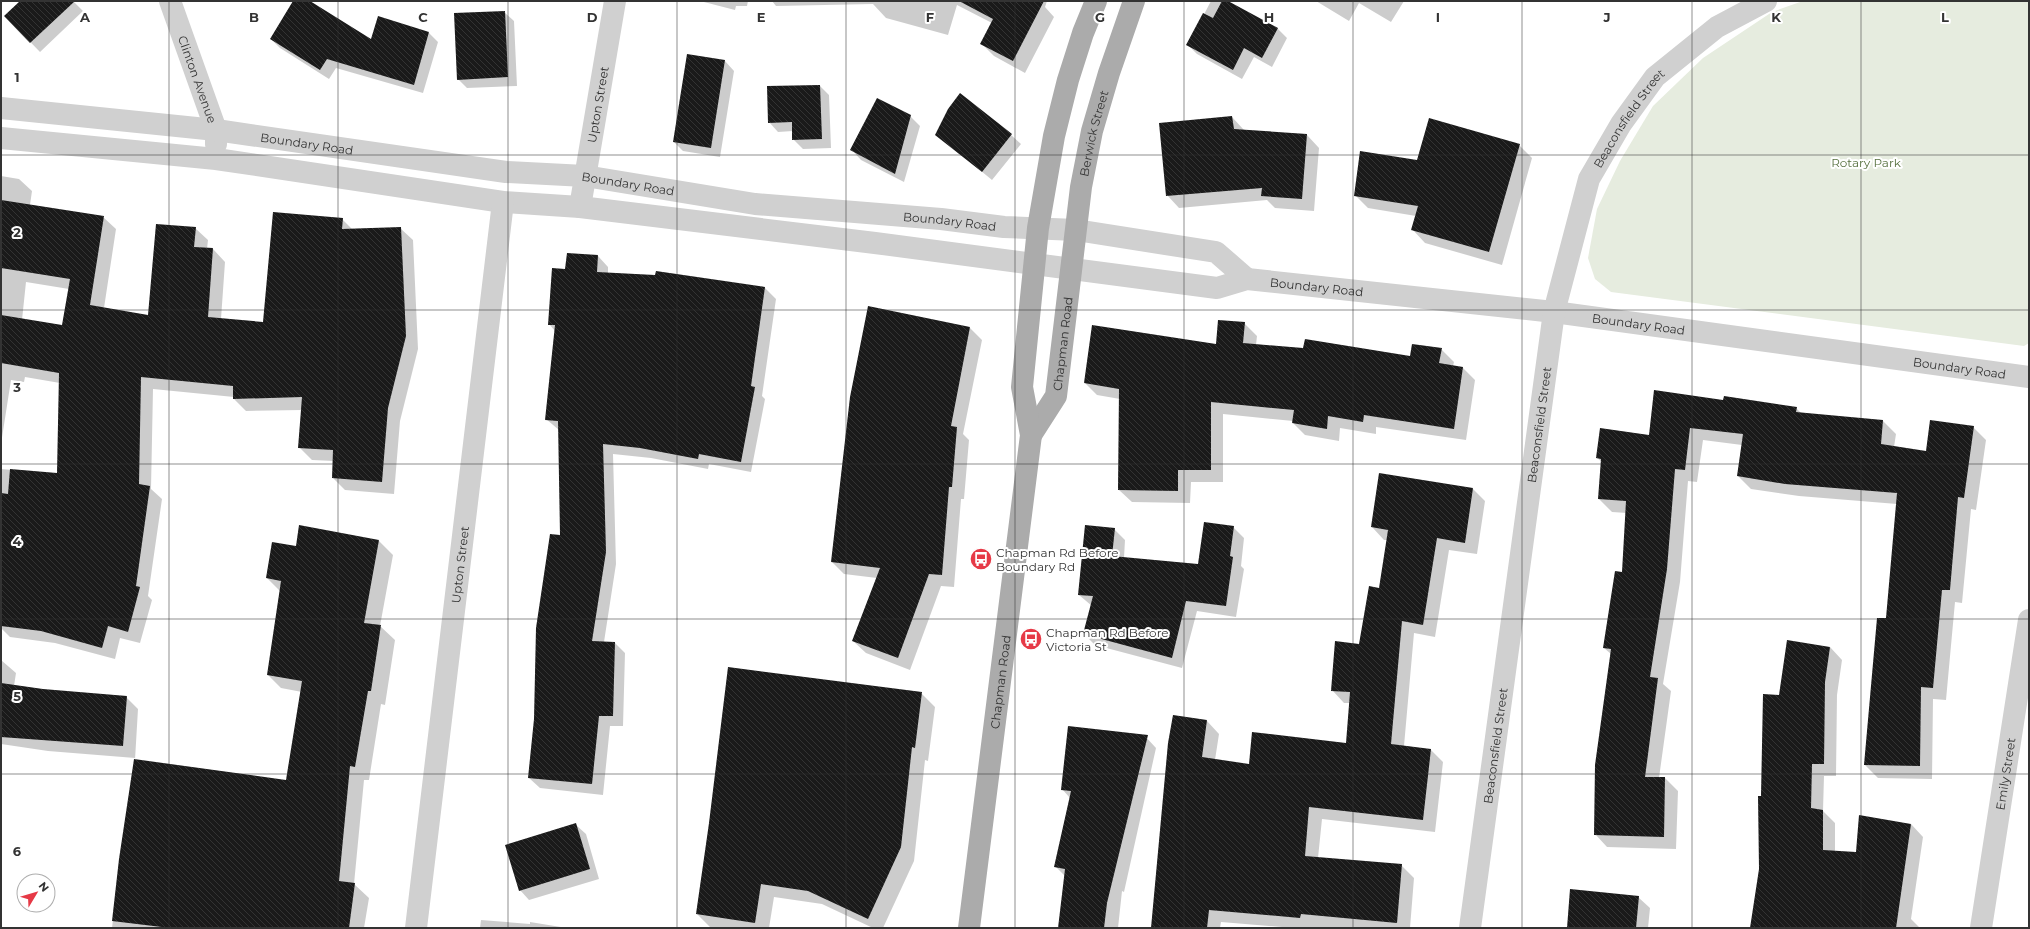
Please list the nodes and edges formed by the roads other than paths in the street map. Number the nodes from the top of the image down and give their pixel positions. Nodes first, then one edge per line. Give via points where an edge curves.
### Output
1 (170, 1) edge
2 (615, 1) edge
3 (1096, 1) edge
4 (1134, 1) edge
5 (1766, 1) edge
6 (1, 108) edge
7 (216, 130) junction
8 (1, 138) edge
9 (216, 159) junction
10 (585, 176) junction
11 (503, 202) junction
12 (580, 207) junction
13 (1038, 228) junction
14 (1076, 230) junction
15 (1035, 265) junction
16 (1070, 269) junction
17 (1246, 279) junction
18 (1554, 312) junction
19 (2029, 377) edge
20 (1031, 435) junction
21 (2029, 620) edge
22 (416, 928) edge
23 (969, 928) edge
24 (1470, 928) edge
25 (1981, 928) edge

1 - 7 street, Clinton Avenue
2 - 10 street, Upton Street
3 - 13 main road via 1068,80 1054,136
4 - 14 main road, Berwick Street via 1092,131
5 - 18 street, Beaconsfield Street via 1717,27 1655,77 1620,124 1589,179
6 - 7 street, Boundary Road
7 - 9 street, Clinton Avenue
7 - 10 street, Boundary Road via 506,172
8 - 9 street, Boundary Road
9 - 11 street, Boundary Road
10 - 12 street, Upton Street
10 - 13 street, Boundary Road via 755,204
11 - 12 street, Boundary Road
11 - 22 street, Upton Street
12 - 15 street, Boundary Road
13 - 14 street, Boundary Road
13 - 15 main road
14 - 16 main road, Berwick Street
14 - 17 street, Boundary Road via 1216,252
15 - 16 street, Boundary Road
15 - 20 main road, Chapman Road via 1022,387
16 - 17 street, Boundary Road via 1217,288
16 - 20 main road, Chapman Road via 1056,396
17 - 18 street, Boundary Road
18 - 19 street, Boundary Road
18 - 24 street, Beaconsfield Street
20 - 23 main road, Chapman Road
21 - 25 street, Emily Street

